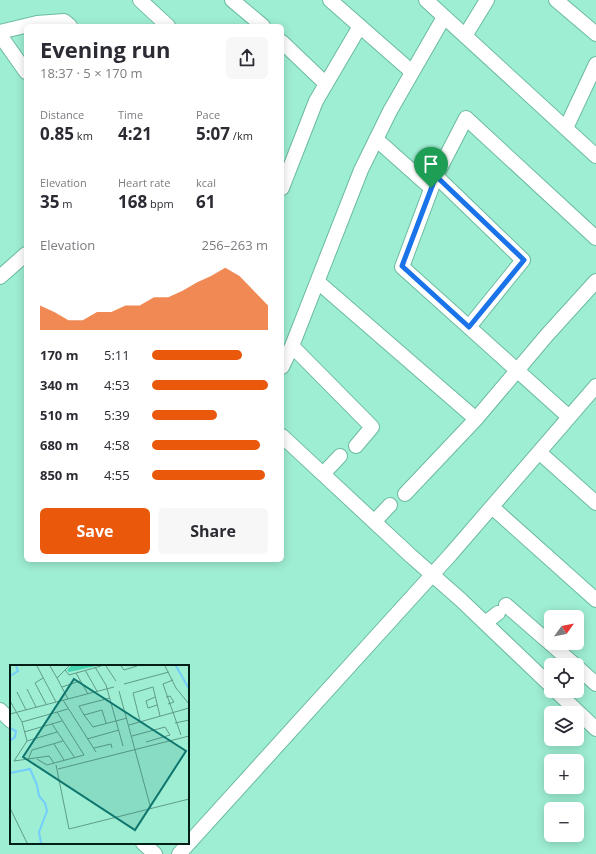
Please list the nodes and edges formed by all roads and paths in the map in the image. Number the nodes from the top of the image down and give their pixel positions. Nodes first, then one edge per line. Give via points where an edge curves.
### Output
1 (140, 0) edge
2 (232, 0) edge
3 (330, 0) edge
4 (426, 0) edge
5 (487, 0) edge
6 (556, 0) edge
7 (444, 17) junction
8 (33, 24) edge
9 (68, 24) edge
10 (166, 24) edge
11 (261, 24) edge
12 (24, 26) edge
13 (360, 26) junction
14 (0, 32) edge
15 (596, 34) edge
16 (0, 35) edge
17 (465, 36) junction
18 (284, 44) edge
19 (596, 64) edge
20 (24, 69) edge
21 (412, 72) junction
22 (326, 84) junction
23 (566, 128) junction
24 (376, 139) junction
25 (596, 156) edge
26 (434, 182) junction
27 (284, 183) edge
28 (596, 238) edge
29 (24, 256) edge
30 (0, 277) edge
31 (596, 281) edge
32 (318, 282) junction
33 (469, 327) junction
34 (292, 346) junction
35 (284, 363) edge
36 (517, 371) junction
37 (596, 386) edge
38 (569, 418) junction
39 (476, 419) junction
40 (284, 438) edge
41 (356, 446) dead end
42 (539, 452) junction
43 (340, 456) dead end
44 (323, 474) junction
45 (405, 494) dead end
46 (596, 503) edge
47 (390, 505) dead end
48 (492, 507) junction
49 (374, 522) junction
50 (596, 600) edge
51 (485, 623) junction
52 (566, 658) edge
53 (584, 673) edge
54 (544, 679) edge
55 (596, 684) edge
56 (563, 698) edge
57 (0, 710) edge
58 (10, 720) edge
59 (596, 729) edge
60 (144, 844) edge
61 (155, 854) edge
62 (180, 854) edge

1 - 10 street
2 - 11 street
3 - 13 street
4 - 7 street
5 - 17 street
6 - 15 street
7 - 17 street
7 - 21 street
8 - 9 street via 64,21
12 - 14 street
13 - 21 street
13 - 22 street
16 - 20 street
17 - 23 street
18 - 22 street
19 - 23 street
21 - 24 street
22 - 27 street via 316,101
23 - 25 street
24 - 26 street
24 - 32 street via 361,170
26 - 28 street via 466,118
26 - 33 street via 402,266
26 - 33 street via 524,260
29 - 30 street
31 - 36 street
32 - 34 street
32 - 39 street
33 - 36 street
34 - 35 street
34 - 41 street via 372,427
36 - 38 street
36 - 39 street
37 - 38 street
38 - 42 street
39 - 45 street
40 - 44 street
42 - 46 street
42 - 48 street
43 - 44 street
44 - 49 street
47 - 49 street
48 - 50 street
48 - 62 street
49 - 51 street
51 - 52 street via 502,609
51 - 54 street
53 - 55 street
56 - 59 street
57 - 58 street
60 - 61 street

